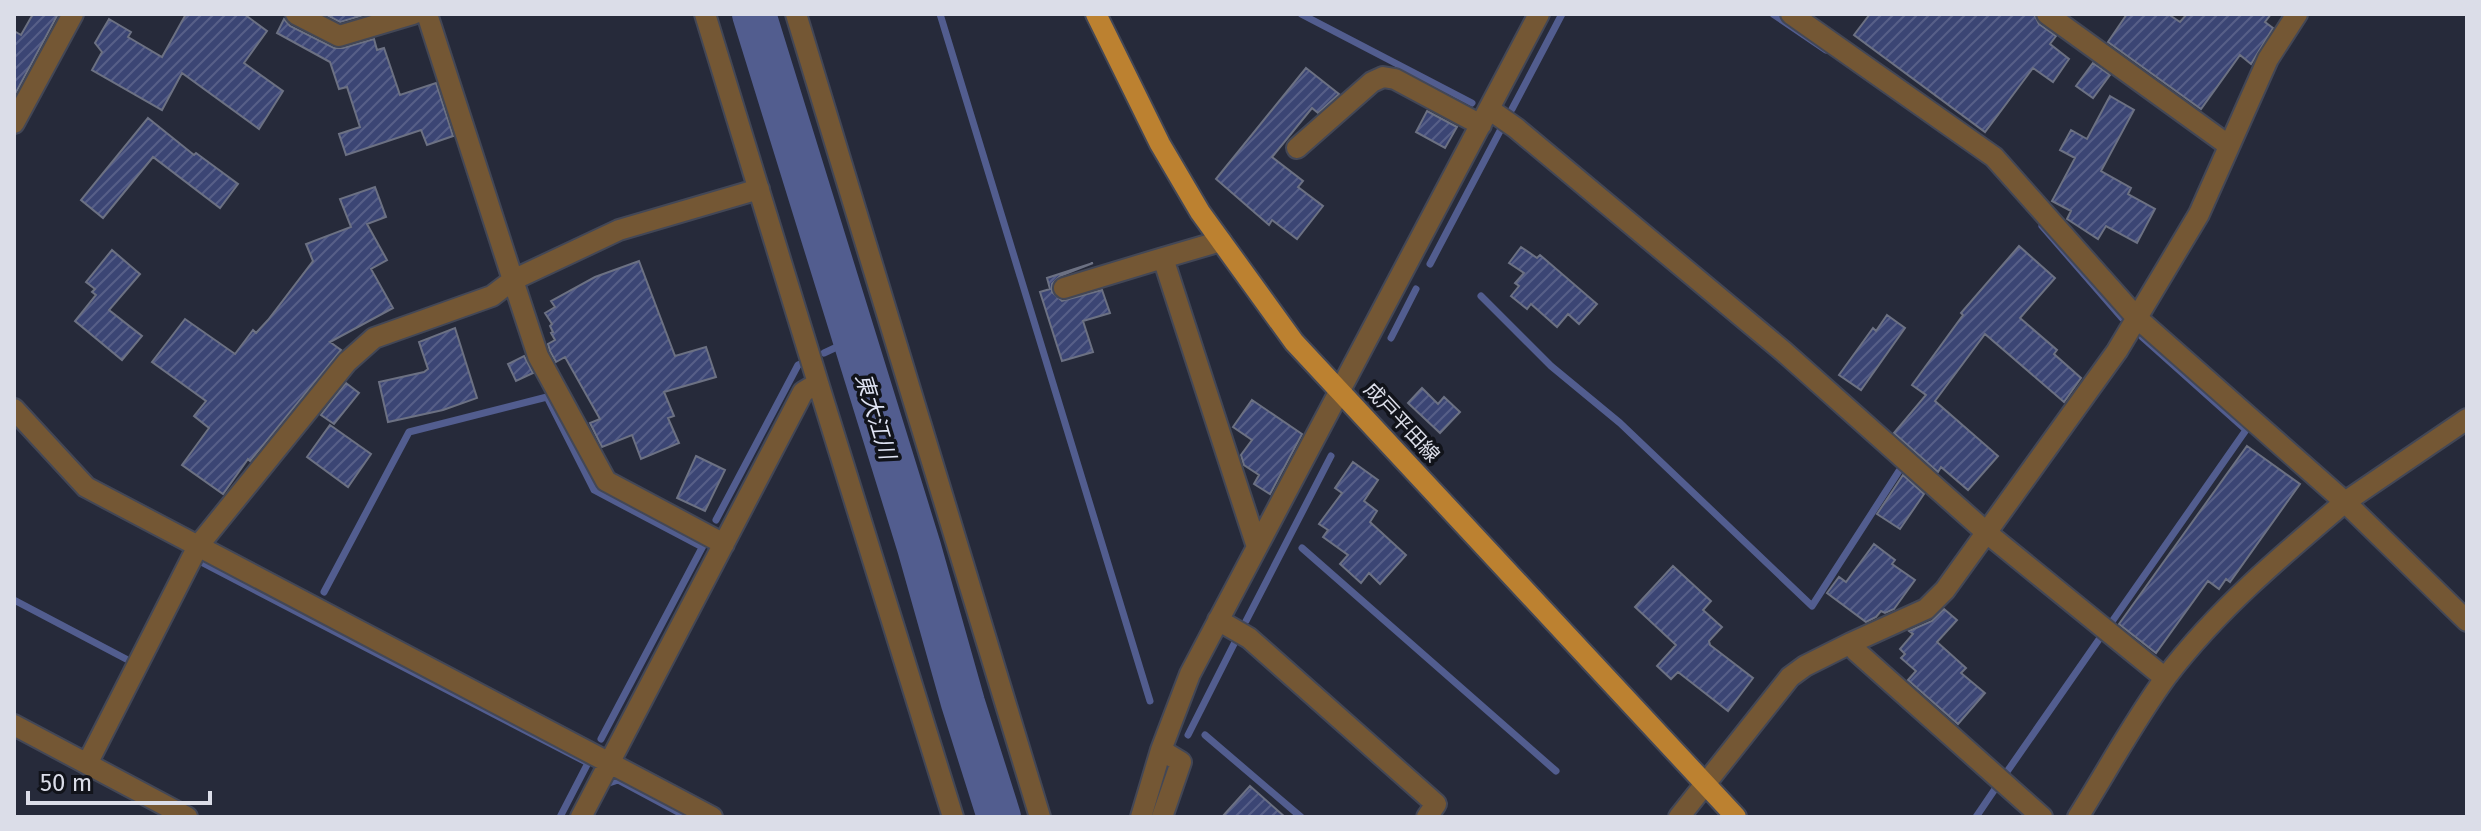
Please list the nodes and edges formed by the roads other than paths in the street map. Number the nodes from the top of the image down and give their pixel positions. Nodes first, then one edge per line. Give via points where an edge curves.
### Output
1 (73, 14) edge
2 (296, 14) edge
3 (413, 14) edge
4 (427, 14) edge
5 (705, 14) edge
6 (796, 14) edge
7 (1096, 14) edge
8 (1539, 14) edge
9 (1791, 14) edge
10 (2047, 14) edge
11 (2297, 14) edge
12 (1485, 117) junction
13 (14, 123) edge
14 (2228, 145) junction
15 (1297, 148) dead end
16 (759, 189) junction
17 (1221, 241) junction
18 (1163, 258) junction
19 (513, 280) junction
20 (1064, 288) dead end
21 (2137, 318) junction
22 (818, 383) junction
23 (1339, 390) junction
24 (14, 409) edge
25 (2467, 419) edge
26 (2345, 502) junction
27 (1987, 533) junction
28 (724, 544) junction
29 (198, 546) junction
30 (1257, 547) junction
31 (1218, 620) junction
32 (2467, 621) edge
33 (1851, 643) junction
34 (2165, 678) junction
35 (14, 725) edge
36 (1161, 750) junction
37 (610, 762) junction
38 (87, 764) junction
39 (1704, 783) junction
40 (187, 817) edge
41 (581, 817) edge
42 (712, 817) edge
43 (953, 817) edge
44 (1040, 817) edge
45 (1141, 817) edge
46 (1162, 817) edge
47 (1427, 817) edge
48 (1679, 817) edge
49 (1736, 817) edge
50 (2042, 817) edge
51 (2078, 817) edge

1 - 13 street
2 - 3 street via 339,36
4 - 19 street
5 - 16 street
6 - 44 street
7 - 17 main road, 成戸平田線 via 1160,144
8 - 12 street
9 - 21 street via 1994,157
10 - 14 street
11 - 14 street via 2268,59
12 - 15 street via 1383,77
12 - 23 street
12 - 27 street via 1516,128 1783,351
14 - 21 street via 2199,214
16 - 19 street via 619,230
16 - 22 street
17 - 18 street
17 - 23 main road, 成戸平田線 via 1294,342
18 - 20 street
18 - 30 street
19 - 28 street via 538,356 606,481
19 - 29 street via 492,296 374,338 347,362
21 - 26 street
21 - 27 street
22 - 28 street via 803,392
22 - 43 street
23 - 30 street
23 - 39 main road, 成戸平田線
24 - 29 street via 86,487
25 - 26 street
26 - 32 street
26 - 34 street via 2215,618
27 - 33 street via 1926,609
27 - 34 street
28 - 37 street
29 - 37 street
29 - 38 street
30 - 31 street
31 - 36 street
31 - 47 street via 1249,638 1436,804
33 - 39 street via 1790,677
33 - 50 street
34 - 51 street
35 - 38 street
36 - 45 street
36 - 46 street via 1181,762
37 - 41 street
37 - 42 street
38 - 40 street
39 - 48 street
39 - 49 main road, 成戸平田線

